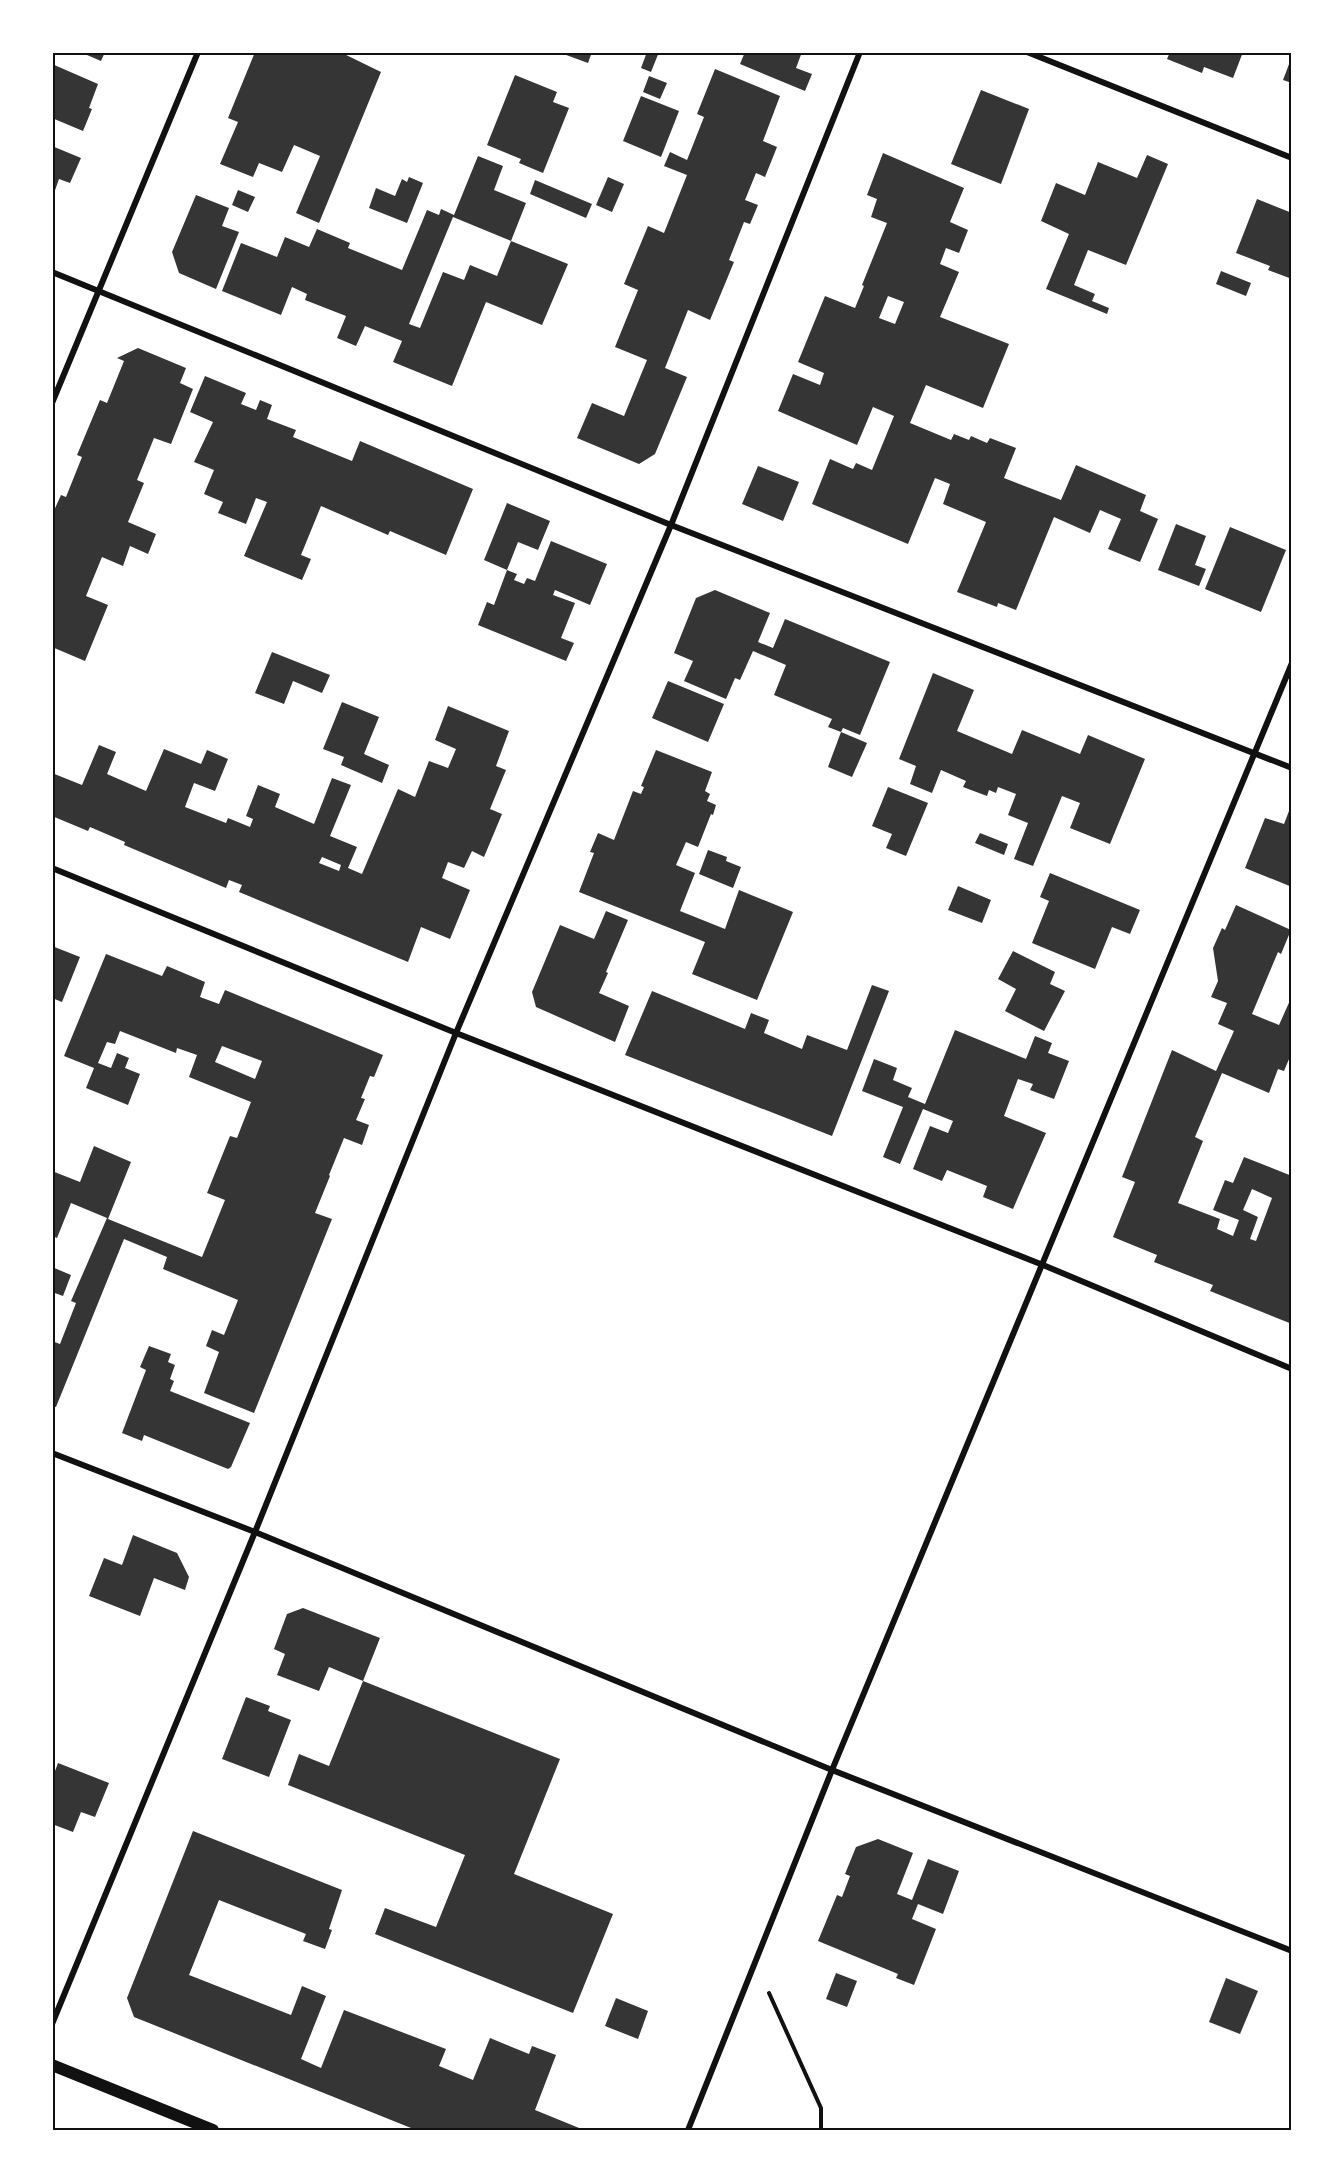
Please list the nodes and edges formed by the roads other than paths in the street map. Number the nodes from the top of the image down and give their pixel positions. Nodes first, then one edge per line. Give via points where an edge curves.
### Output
1 (198, 52) edge
2 (860, 52) edge
3 (1027, 52) edge
4 (1292, 158) edge
5 (52, 272) edge
6 (100, 290) junction
7 (52, 403) edge
8 (671, 525) junction
9 (1292, 663) edge
10 (1254, 752) junction
11 (1292, 768) edge
12 (52, 868) edge
13 (456, 1033) junction
14 (1043, 1265) junction
15 (1292, 1369) edge
16 (52, 1453) edge
17 (255, 1532) junction
18 (832, 1770) junction
19 (1292, 1951) edge
20 (52, 2024) edge
21 (52, 2065) edge
22 (213, 2130) edge
23 (688, 2130) edge

1 - 6 street
2 - 8 street
3 - 4 street
5 - 6 street
6 - 7 street
6 - 8 street
8 - 10 street
8 - 13 street
9 - 10 street
10 - 11 street
10 - 14 street
12 - 13 street
13 - 14 street
13 - 17 street
14 - 15 street
14 - 18 street
16 - 17 street
17 - 18 street
17 - 20 street
18 - 19 street
18 - 23 street
21 - 22 main road

